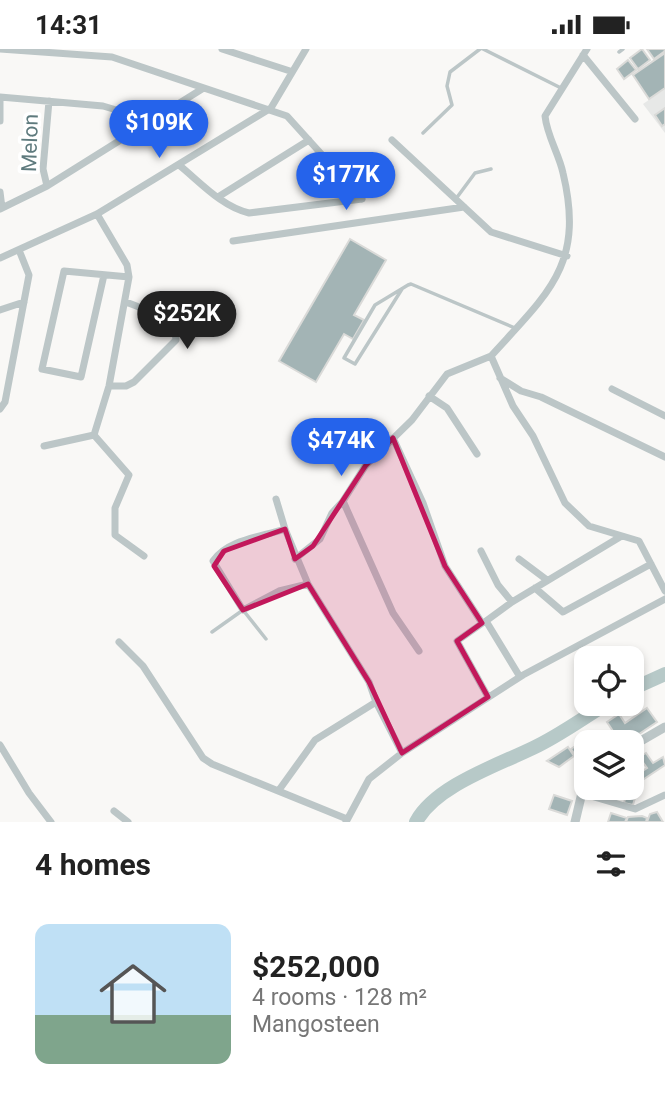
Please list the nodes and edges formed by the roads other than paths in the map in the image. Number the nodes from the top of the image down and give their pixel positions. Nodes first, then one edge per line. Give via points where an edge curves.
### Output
1 (0, 49) edge
2 (222, 49) edge
3 (306, 49) edge
4 (482, 49) edge
5 (585, 52) edge
6 (290, 71) junction
7 (202, 89) junction
8 (563, 89) junction
9 (0, 97) edge
10 (49, 101) junction
11 (271, 108) junction
12 (635, 119) dead end
13 (150, 120) junction
14 (0, 121) edge
15 (423, 133) dead end
16 (309, 140) junction
17 (392, 140) dead end
18 (179, 165) junction
19 (491, 169) dead end
20 (47, 186) junction
21 (0, 192) edge
22 (218, 197) junction
23 (455, 200) junction
24 (464, 207) junction
25 (1, 208) edge
26 (97, 214) junction
27 (233, 241) dead end
28 (19, 250) junction
29 (567, 256) junction
30 (0, 258) edge
31 (104, 275) junction
32 (129, 277) junction
33 (402, 289) junction
34 (24, 302) junction
35 (126, 302) junction
36 (0, 310) edge
37 (516, 328) junction
38 (491, 356) junction
39 (499, 378) junction
40 (109, 386) junction
41 (612, 389) dead end
42 (429, 396) junction
43 (0, 409) edge
44 (665, 416) edge
45 (94, 435) junction
46 (393, 438) junction
47 (44, 446) dead end
48 (477, 454) dead end
49 (665, 457) edge
50 (276, 499) dead end
51 (343, 502) junction
52 (285, 529) junction
53 (621, 536) junction
54 (481, 551) dead end
55 (144, 556) dead end
56 (295, 559) junction
57 (519, 559) dead end
58 (651, 564) junction
59 (547, 580) junction
60 (308, 584) junction
61 (535, 588) junction
62 (665, 591) edge
63 (665, 599) edge
64 (512, 602) junction
65 (243, 610) junction
66 (484, 622) junction
67 (212, 632) dead end
68 (265, 639) dead end
69 (118, 642) dead end
70 (419, 651) dead end
71 (520, 677) junction
72 (488, 697) junction
73 (376, 702) junction
74 (665, 727) edge
75 (644, 740) edge
76 (0, 745) edge
77 (402, 753) junction
78 (0, 760) edge
79 (10, 764) junction
80 (279, 790) junction
81 (665, 795) edge
82 (582, 800) edge
83 (604, 800) edge
84 (114, 811) dead end
85 (347, 820) edge
86 (51, 822) edge
87 (128, 822) edge
88 (575, 822) edge

1 - 7 street via 112,57
2 - 6 street
3 - 6 street
4 - 8 lane
4 - 15 lane via 450,72 447,86 452,105
5 - 8 street
5 - 12 street
6 - 11 street
7 - 11 street
7 - 13 street
8 - 29 street via 545,116 563,172 569,214
9 - 10 street
9 - 14 street
10 - 13 street via 103,106
10 - 20 street, Melon via 43,169
11 - 16 street via 287,115
11 - 18 street
13 - 20 street
16 - 22 street
16 - 22 street via 362,199 261,213 238,211
17 - 23 street
18 - 22 street
18 - 26 street
19 - 23 lane via 475,173
20 - 25 street
21 - 25 street
23 - 24 street
24 - 27 street
24 - 29 street via 491,232
26 - 28 street
26 - 32 street via 127,265
28 - 30 street
28 - 34 street via 29,275
29 - 37 street via 550,288
31 - 31 street via 64,271 42,369 81,377
31 - 32 street
32 - 35 street
33 - 33 lane via 355,364 344,358 375,305
33 - 37 lane via 414,284
34 - 36 street
34 - 43 street via 5,403
35 - 40 street
35 - 40 street via 166,321 176,340 134,382
37 - 38 street
38 - 39 street
38 - 42 street via 447,374
39 - 49 street
39 - 53 street via 565,503 589,526
40 - 45 street
41 - 44 street
42 - 46 street
42 - 48 street via 447,408
45 - 47 street
45 - 55 street via 129,475 115,508 115,535
46 - 51 street via 366,465
46 - 66 street via 445,566
50 - 52 street
51 - 56 street via 332,513 320,539
51 - 70 street via 393,613
52 - 56 street
52 - 65 street via 249,538 214,559
53 - 58 street via 639,541
53 - 59 street
54 - 64 street
56 - 60 street
57 - 59 street
58 - 61 street via 563,612
58 - 62 street
59 - 61 street
60 - 65 street via 279,591
60 - 73 street via 369,682
61 - 64 street
63 - 71 street
64 - 66 street
65 - 67 lane
65 - 68 lane
66 - 71 street
66 - 72 street via 457,641
69 - 80 street via 143,666 203,758
71 - 72 street
72 - 77 street
73 - 77 street
73 - 80 street via 315,740
74 - 75 street
76 - 79 street
77 - 85 street via 369,779
78 - 79 street
79 - 86 street
80 - 85 street
81 - 83 street via 635,809
82 - 88 street
84 - 87 street

